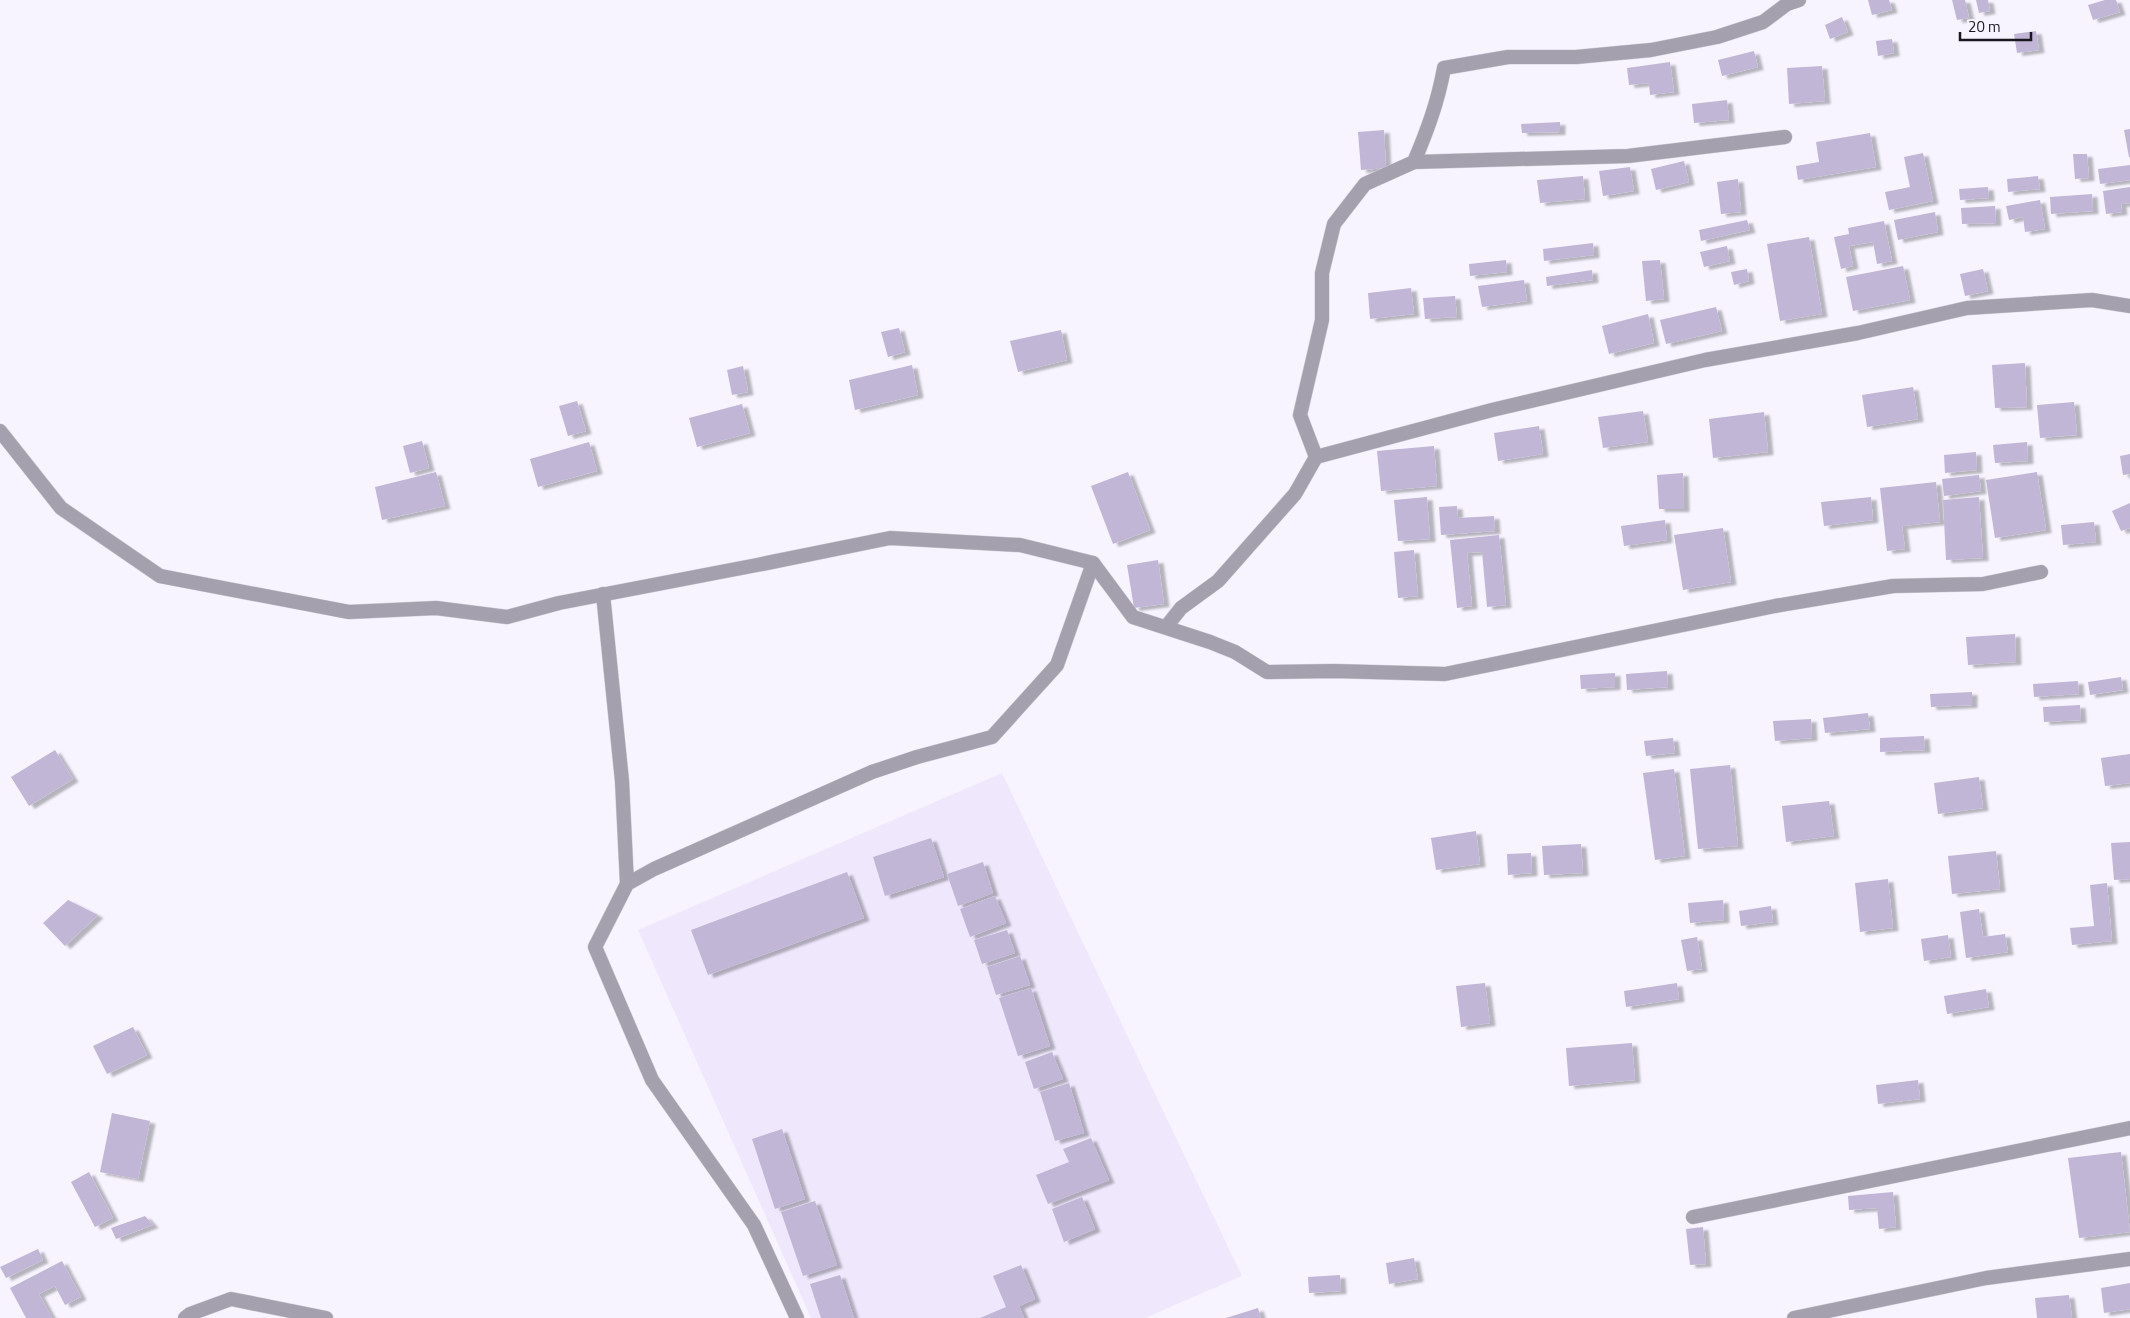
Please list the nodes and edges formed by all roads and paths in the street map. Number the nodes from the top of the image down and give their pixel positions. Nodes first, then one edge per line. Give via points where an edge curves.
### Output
1 (1799, 0) edge
2 (1785, 137) dead end
3 (1414, 162) junction
4 (2130, 306) edge
5 (0, 431) edge
6 (1316, 457) junction
7 (1093, 563) junction
8 (2041, 572) dead end
9 (603, 594) junction
10 (1166, 627) junction
11 (627, 884) junction
12 (2130, 1128) edge
13 (1693, 1217) dead end
14 (2130, 1259) edge
15 (185, 1318) edge
16 (326, 1318) edge
17 (797, 1318) edge
18 (1794, 1318) edge

1 - 3 street via 1787,4 1763,22 1717,37 1651,50 1576,57 1508,57 1444,68 1430,124
2 - 3 street via 1628,156
3 - 6 street via 1365,184 1334,224 1322,273 1322,320 1300,415
4 - 6 street via 2092,300 1967,308 1858,333 1705,360 1492,410
5 - 9 street via 61,508 160,576 349,612 436,608 506,618 559,602
6 - 10 street via 1295,494 1218,581 1181,608
7 - 9 street via 1020,545 890,538
7 - 10 street via 1133,617
7 - 11 street via 1058,665 992,737 872,772
8 - 10 street via 1982,584 1893,586 1775,606 1445,674 1267,672 1235,652
9 - 11 street via 622,781
11 - 17 street via 595,947 652,1080 754,1226
12 - 13 street
14 - 18 street via 1986,1278
15 - 16 street via 232,1299

